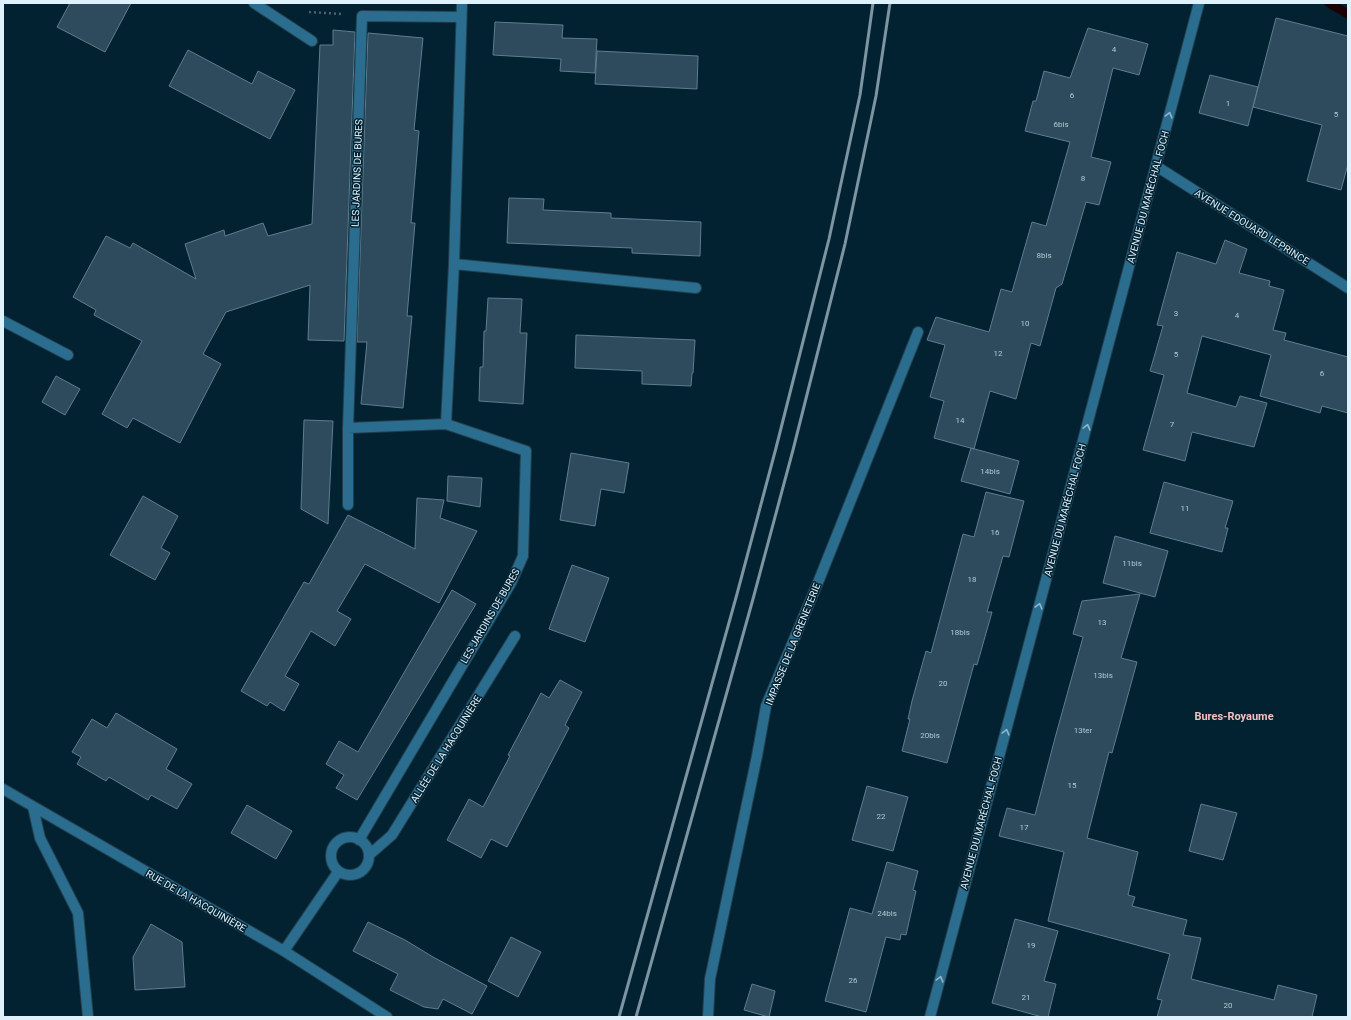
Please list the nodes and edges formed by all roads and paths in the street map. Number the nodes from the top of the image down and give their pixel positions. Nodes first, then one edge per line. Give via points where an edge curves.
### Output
1 (254, 3) edge
2 (462, 3) edge
3 (1199, 3) edge
4 (362, 16) junction
5 (460, 17) junction
6 (295, 29) junction
7 (312, 40) dead end
8 (1156, 166) junction
9 (454, 264) junction
10 (696, 288) dead end
11 (1348, 288) edge
12 (3, 321) edge
13 (918, 332) dead end
14 (68, 354) dead end
15 (446, 424) junction
16 (348, 428) junction
17 (348, 505) dead end
18 (515, 636) dead end
19 (3, 789) edge
20 (33, 807) junction
21 (359, 840) junction
22 (369, 854) junction
23 (338, 872) junction
24 (284, 951) junction
25 (88, 1017) edge
26 (387, 1017) edge
27 (708, 1017) edge
28 (930, 1017) edge

1 - 6 street
2 - 5 street
8 -> 3 street, AVENUE DU MARÉCHAL FOCH
4 - 5 street
4 - 6 path via 306,11
4 - 16 street, LES JARDINS DE BURES
5 - 9 street
6 - 7 street
8 - 11 street, AVENUE EDOUARD LEPRINCE
28 -> 8 street, AVENUE DU MARÉCHAL FOCH
9 - 10 street
9 - 15 street
12 - 14 street
13 - 27 street, IMPASSE DE LA GRENETERIE via 766,706 710,979
15 - 16 street, LES JARDINS DE BURES
15 - 21 street, LES JARDINS DE BURES via 526,451 523,556 511,583
16 - 17 street, LES JARDINS DE BURES
18 - 22 street, ALLÉE DE LA HACQUINIÈRE via 392,835
19 - 20 street, RUE DE LA HACQUINIÈRE
20 - 24 street, RUE DE LA HACQUINIÈRE
20 - 25 street via 40,838 78,913
21 - 22 street
21 - 23 street via 347,837 332,848 331,861
22 - 23 street via 362,871 344,875
23 - 24 street
24 - 26 street, RUE DE LA HACQUINIÈRE

